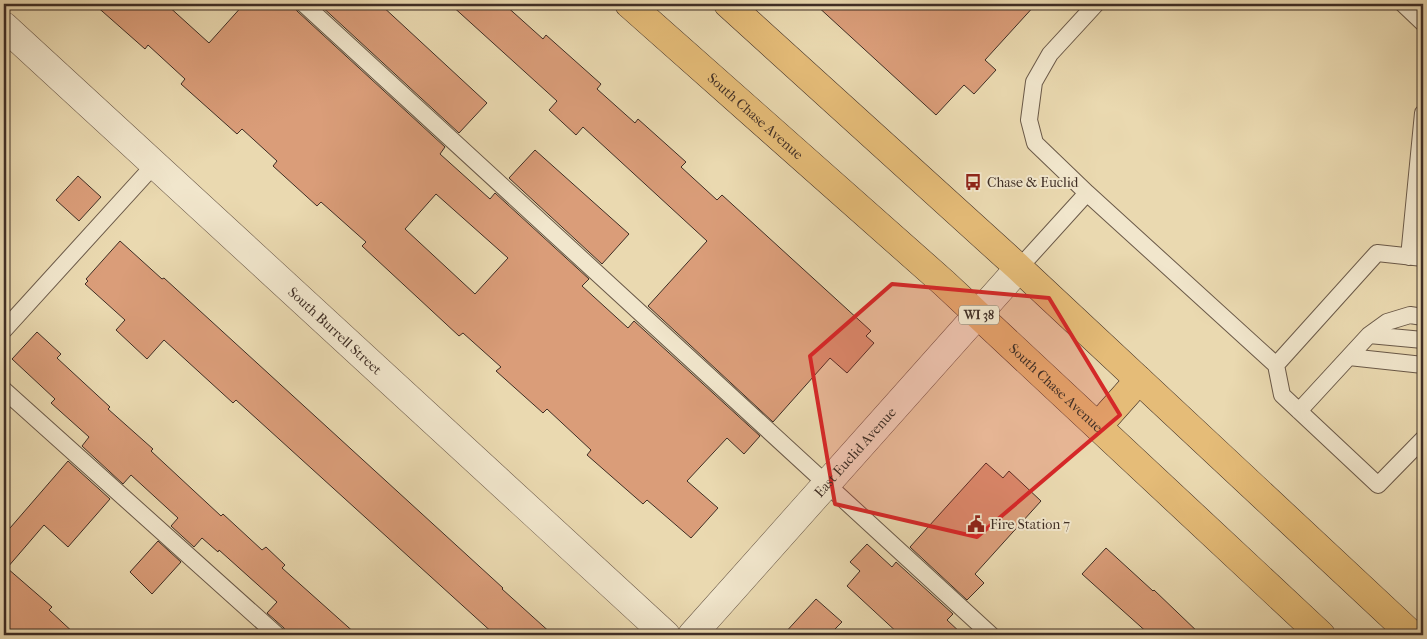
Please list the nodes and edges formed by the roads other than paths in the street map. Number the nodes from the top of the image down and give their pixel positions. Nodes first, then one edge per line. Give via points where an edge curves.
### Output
1 (304, 4) edge
2 (629, 4) edge
3 (728, 4) edge
4 (1096, 4) edge
5 (1403, 4) edge
6 (1423, 23) edge
7 (4, 26) edge
8 (1423, 113) edge
9 (155, 164) junction
10 (1087, 193) junction
11 (1416, 258) edge
12 (1019, 268) junction
13 (978, 314) junction
14 (1423, 316) edge
15 (4, 330) edge
16 (1369, 335) junction
17 (1423, 340) edge
18 (1349, 357) junction
19 (1276, 365) junction
20 (1423, 365) edge
21 (1138, 380) junction
22 (4, 390) edge
23 (1299, 411) junction
24 (1098, 426) junction
25 (1423, 438) edge
26 (827, 484) junction
27 (276, 635) edge
28 (666, 635) edge
29 (692, 635) edge
30 (991, 635) edge
31 (1321, 635) edge
32 (1412, 635) edge

1 - 26 lane
2 - 13 main road, South Chase Avenue / WI 38
3 - 12 main road
4 - 10 lane via 1050,54 1034,82 1029,120 1035,144
5 - 6 lane
7 - 9 street, South Burrell Street
8 - 11 lane
9 - 15 lane
9 - 28 street, South Burrell Street
10 - 12 lane
10 - 19 lane
11 - 19 lane via 1377,253
12 - 13 street, East Euclid Avenue
12 - 21 main road
13 - 24 main road, South Chase Avenue / WI 38
13 - 26 street, East Euclid Avenue
14 - 16 lane via 1386,322
16 - 17 lane
16 - 18 lane
18 - 20 lane
18 - 23 lane
19 - 23 lane via 1282,395
21 - 24 main road
21 - 32 main road
22 - 27 lane
23 - 25 lane via 1378,485
24 - 31 main road, South Chase Avenue / WI 38
26 - 29 street, East Euclid Avenue
26 - 30 lane

